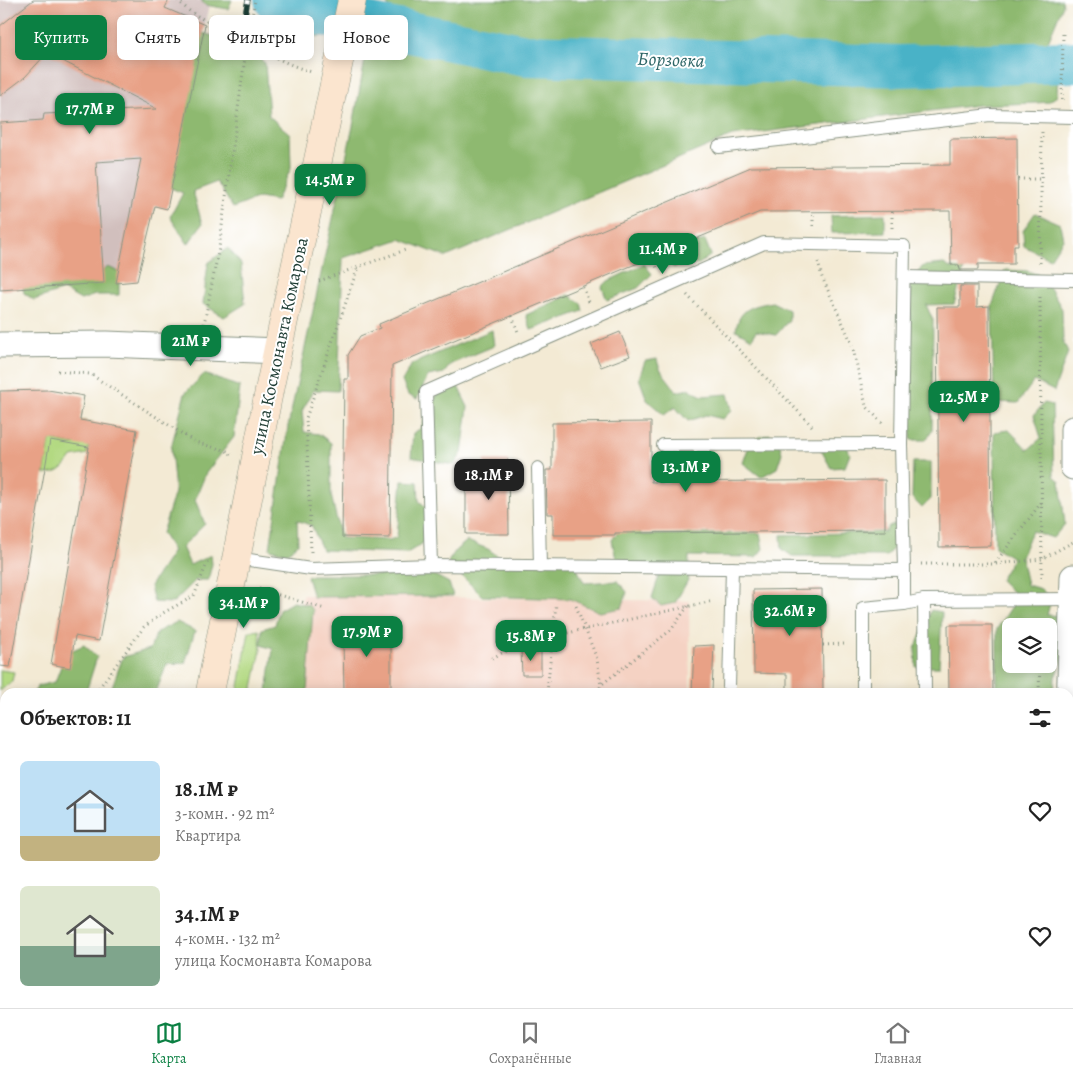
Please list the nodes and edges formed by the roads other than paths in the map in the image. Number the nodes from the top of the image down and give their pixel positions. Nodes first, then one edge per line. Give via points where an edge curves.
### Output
1 (352, 0) edge
2 (1073, 117) edge
3 (720, 147) dead end
4 (904, 277) junction
5 (1073, 280) edge
6 (0, 345) edge
7 (278, 351) junction
8 (1073, 428) edge
9 (901, 444) junction
10 (664, 445) dead end
11 (1073, 467) edge
12 (538, 468) dead end
13 (236, 558) junction
14 (431, 566) junction
15 (540, 567) junction
16 (732, 568) junction
17 (904, 570) junction
18 (1072, 588) edge
19 (924, 600) junction
20 (904, 604) junction
21 (729, 687) dead end
22 (211, 688) edge
23 (863, 688) edge
24 (924, 688) edge
25 (1070, 688) edge

1 - 7 street, улица Космонавта Комарова
2 - 3 lane via 990,115
4 - 5 lane
4 - 9 lane
4 - 14 lane via 904,246 764,243 426,392
6 - 7 street via 107,344
7 - 13 street, улица Космонавта Комарова
8 - 11 street
9 - 10 lane
9 - 17 lane
12 - 15 lane
13 - 14 lane via 311,569
13 - 22 street, улица Космонавта Комарова
14 - 15 lane
15 - 16 lane
16 - 17 lane
16 - 21 lane
17 - 20 lane
18 - 19 lane via 1042,599
18 - 25 street
19 - 20 lane
19 - 24 lane
20 - 23 lane via 863,608

